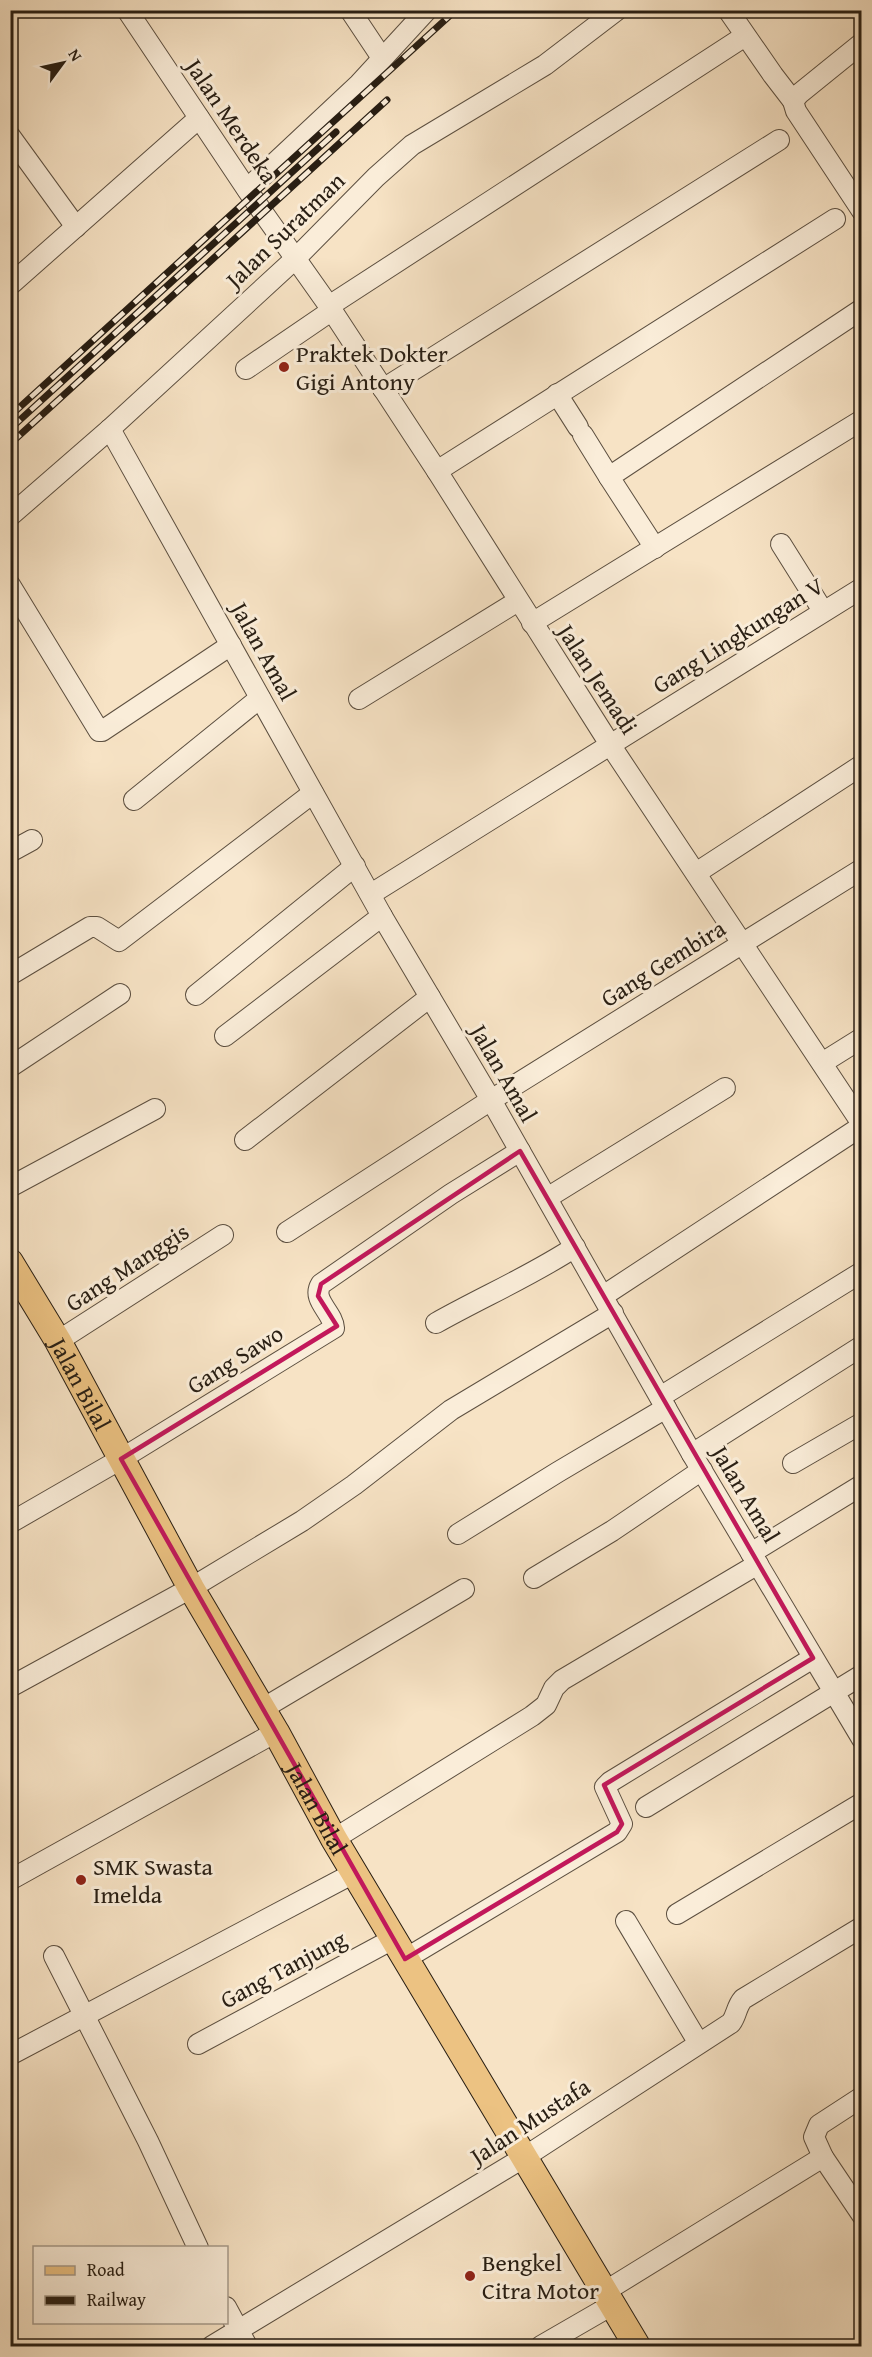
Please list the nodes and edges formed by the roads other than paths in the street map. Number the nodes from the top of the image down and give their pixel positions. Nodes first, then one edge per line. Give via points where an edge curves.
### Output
1 (127, 10) edge
2 (350, 10) edge
3 (427, 10) edge
4 (617, 10) edge
5 (728, 10) edge
6 (745, 36) junction
7 (861, 43) edge
8 (382, 58) junction
9 (795, 106) junction
10 (199, 118) junction
11 (10, 136) edge
12 (779, 140) dead end
13 (247, 189) junction
14 (861, 212) edge
15 (835, 219) dead end
16 (76, 227) junction
17 (295, 259) junction
18 (10, 285) edge
19 (330, 308) junction
20 (861, 309) edge
21 (246, 369) dead end
22 (383, 389) junction
23 (557, 394) junction
24 (861, 420) edge
25 (110, 429) junction
26 (437, 471) junction
27 (609, 477) junction
28 (10, 516) edge
29 (782, 544) dead end
30 (655, 548) junction
31 (10, 585) edge
32 (861, 588) edge
33 (518, 601) junction
34 (823, 611) junction
35 (532, 623) junction
36 (231, 645) junction
37 (260, 698) junction
38 (360, 699) dead end
39 (611, 746) junction
40 (861, 765) edge
41 (313, 793) junction
42 (134, 800) dead end
43 (32, 840) dead end
44 (10, 852) edge
45 (355, 866) junction
46 (861, 869) edge
47 (696, 873) junction
48 (371, 894) junction
49 (382, 916) junction
50 (742, 944) junction
51 (10, 975) edge
52 (120, 994) dead end
53 (196, 995) dead end
54 (430, 996) junction
55 (225, 1036) dead end
56 (861, 1038) edge
57 (822, 1063) junction
58 (10, 1067) edge
59 (725, 1088) dead end
60 (491, 1100) junction
61 (155, 1108) dead end
62 (861, 1125) edge
63 (244, 1140) dead end
64 (520, 1151) junction
65 (10, 1187) edge
66 (547, 1198) junction
67 (287, 1232) dead end
68 (223, 1235) dead end
69 (575, 1247) junction
70 (10, 1262) edge
71 (861, 1272) edge
72 (608, 1305) junction
73 (436, 1323) dead end
74 (58, 1341) junction
75 (861, 1346) edge
76 (663, 1403) junction
77 (861, 1423) edge
78 (121, 1459) junction
79 (697, 1462) junction
80 (793, 1463) dead end
81 (861, 1485) edge
82 (10, 1523) edge
83 (458, 1534) dead end
84 (755, 1559) junction
85 (534, 1578) dead end
86 (191, 1588) junction
87 (464, 1589) dead end
88 (813, 1658) junction
89 (861, 1675) edge
90 (10, 1687) edge
91 (833, 1692) junction
92 (262, 1709) junction
93 (276, 1732) junction
94 (861, 1739) edge
95 (861, 1803) edge
96 (646, 1807) dead end
97 (334, 1839) junction
98 (354, 1873) junction
99 (10, 1880) edge
100 (677, 1914) dead end
101 (626, 1921) dead end
102 (861, 1927) edge
103 (399, 1949) junction
104 (54, 1956) dead end
105 (84, 2015) junction
106 (698, 2042) junction
107 (198, 2044) dead end
108 (10, 2055) edge
109 (861, 2097) edge
110 (823, 2157) junction
111 (523, 2158) junction
112 (861, 2215) edge
113 (198, 2246) edge
114 (608, 2299) junction
115 (228, 2311) edge
116 (242, 2339) edge
117 (212, 2346) edge
118 (542, 2346) edge
119 (637, 2346) edge

1 - 10 street, Jalan Merdeka
2 - 8 street
3 - 8 street
4 - 17 street, Jalan Suratman via 545,65 412,145
5 - 6 street
6 - 9 street
6 - 19 street
7 - 9 street via 799,94
8 - 13 street
9 - 14 street
10 - 13 street, Jalan Merdeka
10 - 16 street
11 - 16 street
12 - 22 street
13 - 17 street, Jalan Merdeka
15 - 23 street
16 - 18 street
17 - 19 street, Jalan Jemadi
17 - 25 street, Jalan Suratman
19 - 21 street
19 - 22 street, Jalan Jemadi
20 - 27 street
22 - 26 street, Jalan Jemadi
23 - 26 street
23 - 27 street
24 - 30 street
25 - 28 street, Jalan Suratman
25 - 36 street, Jalan Amal
26 - 33 street, Jalan Jemadi
27 - 30 street
29 - 34 street
30 - 35 street
31 - 36 street via 99,731
32 - 34 street, Gang Lingkungan V
33 - 35 street, Jalan Jemadi
33 - 38 street
34 - 39 street, Gang Lingkungan V
35 - 39 street, Jalan Jemadi
36 - 37 street, Jalan Amal
37 - 41 street, Jalan Amal
37 - 42 street
39 - 47 street, Jalan Jemadi
39 - 48 street, Gang Lingkungan V
40 - 47 street
41 - 45 street, Jalan Amal
41 - 51 street via 119,941 97,927 90,927
43 - 44 street
45 - 48 street, Jalan Amal
45 - 53 street
46 - 50 street, Gang Gembira
47 - 50 street, Jalan Jemadi
48 - 49 street, Jalan Amal
49 - 54 street, Jalan Amal
49 - 55 street
50 - 57 street, Jalan Jemadi
50 - 60 street, Gang Gembira
52 - 58 street
54 - 60 street, Jalan Amal
54 - 63 street
56 - 57 street
57 - 62 street, Jalan Jemadi
59 - 66 street
60 - 64 street, Jalan Amal
60 - 67 street, Gang Gembira
61 - 65 street
62 - 72 street
64 - 66 street, Jalan Amal
64 - 78 street, Gang Sawo via 321,1284 318,1296 334,1328
66 - 69 street, Jalan Amal
68 - 74 street, Gang Manggis
69 - 72 street, Jalan Amal
69 - 73 street via 528,1277
70 - 74 main road, Jalan Bilal
71 - 76 street
72 - 76 street, Jalan Amal
72 - 86 street via 451,1410 302,1521
74 - 78 main road, Jalan Bilal
75 - 79 street
76 - 79 street, Jalan Amal
76 - 83 street
77 - 80 street
78 - 82 street
78 - 86 main road, Jalan Bilal
79 - 84 street, Jalan Amal
79 - 85 street via 612,1531
81 - 84 street
84 - 88 street, Jalan Amal
84 - 97 street via 562,1680 546,1705 532,1716
86 - 90 street
86 - 92 main road, Jalan Bilal
87 - 92 street
88 - 91 street, Jalan Amal
88 - 103 street, Gang Tanjung via 610,1782 605,1787 622,1824 617,1832
89 - 91 street
91 - 94 street, Jalan Amal
91 - 96 street
92 - 93 main road, Jalan Bilal
93 - 97 main road, Jalan Bilal
93 - 99 street
95 - 100 street
97 - 98 main road, Jalan Bilal
98 - 103 main road, Jalan Bilal
98 - 105 street
101 - 106 street
102 - 106 street, Jalan Mustafa via 743,1999 731,2023
103 - 107 street, Gang Tanjung
103 - 111 main road, Jalan Bilal
104 - 105 street
105 - 108 street
105 - 113 street
106 - 111 street, Jalan Mustafa
109 - 110 street via 816,2129 816,2144
110 - 112 street
110 - 114 street
111 - 114 main road, Jalan Bilal
111 - 116 street, Jalan Mustafa
114 - 118 street
114 - 119 main road, Jalan Bilal
115 - 116 street
116 - 117 street, Jalan Mustafa

